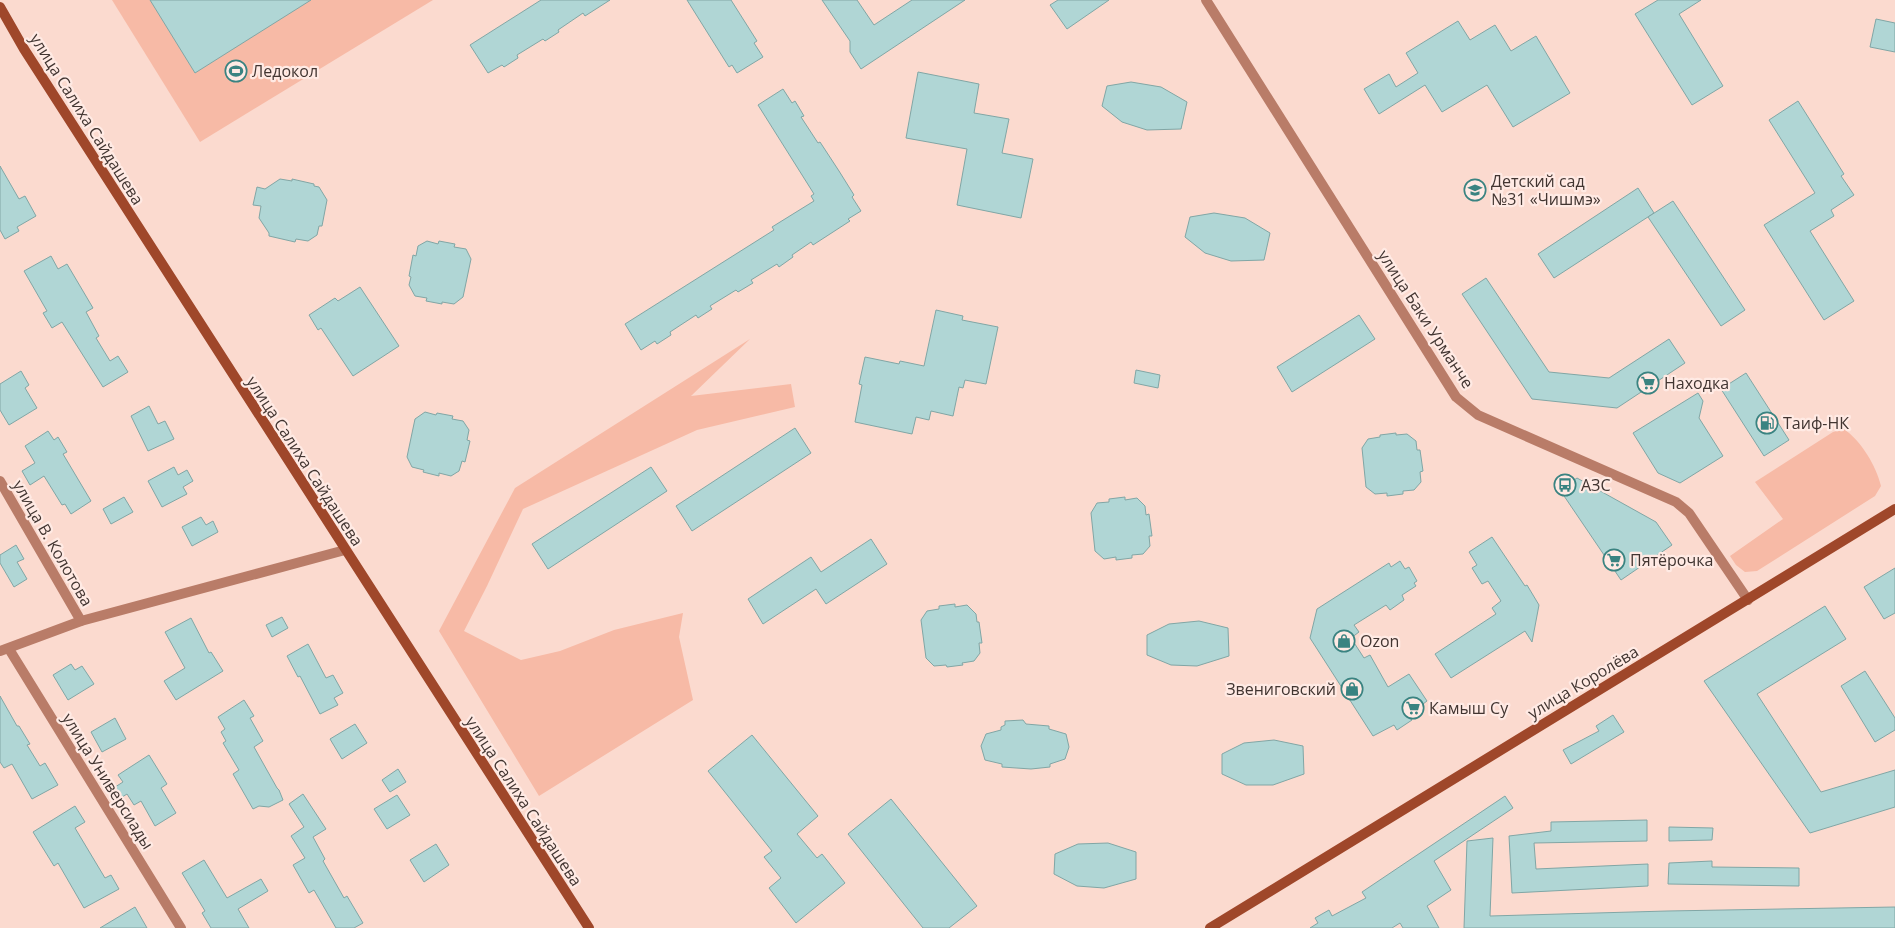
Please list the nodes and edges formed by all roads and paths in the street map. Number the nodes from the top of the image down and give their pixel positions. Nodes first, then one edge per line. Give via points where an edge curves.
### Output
1 (1206, 0) edge
2 (0, 7) edge
3 (0, 481) edge
4 (1895, 509) edge
5 (345, 550) junction
6 (1748, 600) junction
7 (81, 621) junction
8 (4, 650) edge
9 (181, 928) edge
10 (589, 928) edge
11 (1210, 928) edge

1 - 6 street, улица Баки Урманче via 1456,397 1478,415 1676,502 1689,513
2 - 5 street, улица Салиха Сайдашева
3 - 7 street, улица В. Колотова
4 - 6 street, улица Королёва
5 - 7 street
5 - 10 street, улица Салиха Сайдашева
6 - 11 street, улица Королёва
7 - 8 street
8 - 9 street, улица Универсиады

